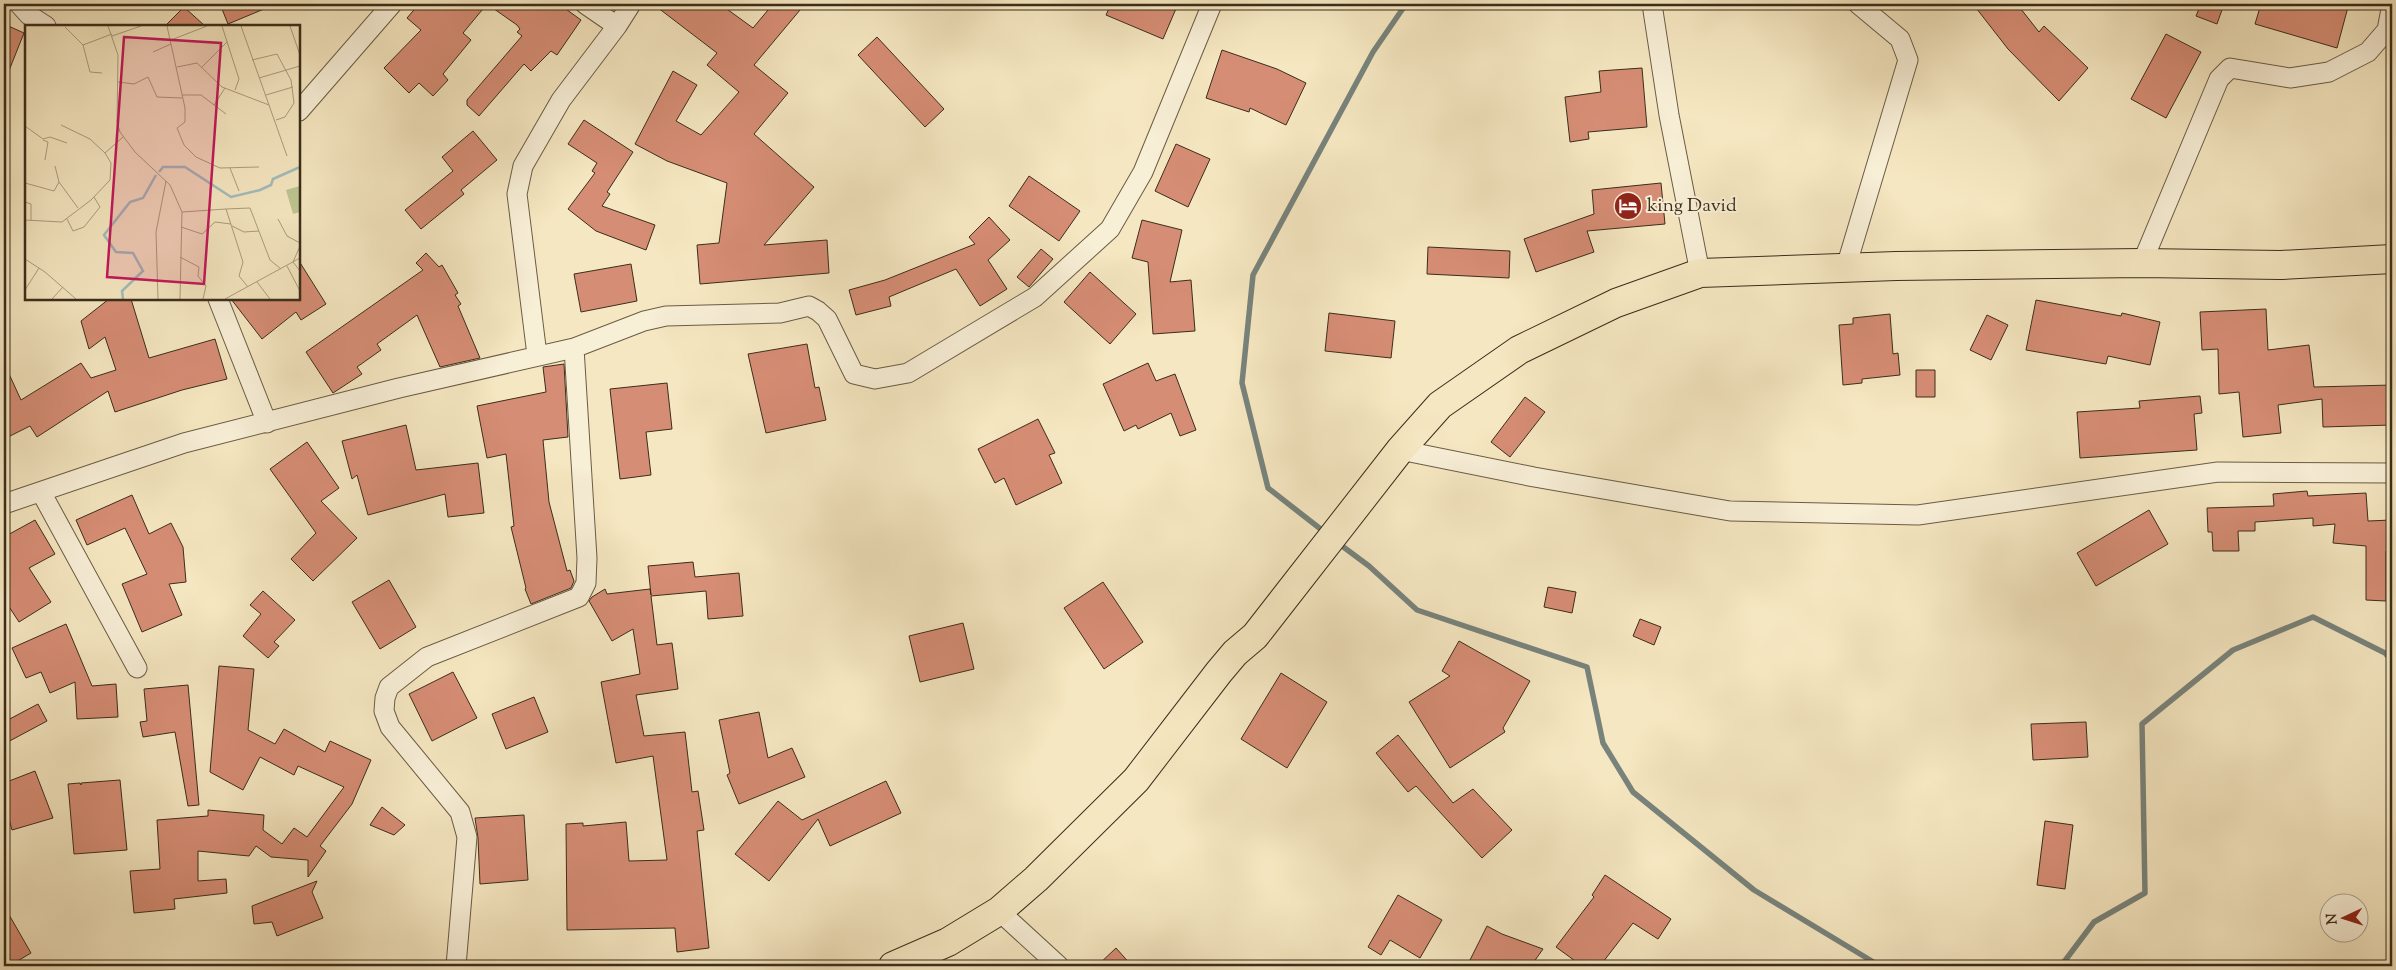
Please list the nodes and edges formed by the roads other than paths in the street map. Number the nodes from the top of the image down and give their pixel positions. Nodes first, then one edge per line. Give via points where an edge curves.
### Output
1 (18, 4) edge
2 (392, 4) edge
3 (585, 4) edge
4 (631, 4) edge
5 (1212, 4) edge
6 (1652, 4) edge
7 (1858, 4) edge
8 (2392, 4) edge
9 (44, 25) edge
10 (617, 26) junction
11 (300, 110) edge
12 (2392, 259) edge
13 (2142, 263) junction
14 (1846, 267) junction
15 (1700, 274) junction
16 (218, 300) edge
17 (574, 348) junction
18 (538, 355) junction
19 (267, 423) junction
20 (1400, 450) junction
21 (2392, 473) edge
22 (40, 492) junction
23 (4, 503) edge
24 (137, 668) dead end
25 (1006, 917) junction
26 (456, 966) edge
27 (893, 966) edge
28 (934, 966) edge
29 (1059, 966) edge

1 - 9 street
2 - 11 street
3 - 10 street
4 - 10 street
5 - 17 street via 1143,172 1110,229 1035,298 908,373 875,379 854,374 827,319 809,306 780,312 666,316 644,321
6 - 15 street via 1669,115
7 - 14 street via 1900,39 1908,60
8 - 13 street via 2387,30 2368,52 2329,72 2290,78 2230,68 2219,79
10 - 18 street via 561,100 523,166 517,194
12 - 13 highway via 2281,265
13 - 14 highway
14 - 15 highway
15 - 20 highway via 1616,303 1519,350 1440,405
16 - 19 street
17 - 18 street
17 - 26 street via 587,558 586,583 579,596 427,656 389,686 385,698 384,711 390,727 460,812 466,853
18 - 19 street
19 - 22 street via 184,443
20 - 21 street via 1534,478 1730,511 1918,514 2218,472
20 - 25 highway via 1312,565 1255,636 1219,672 1136,780 1036,879
22 - 23 street
22 - 24 street
25 - 27 highway
25 - 28 highway via 955,956
25 - 29 street

